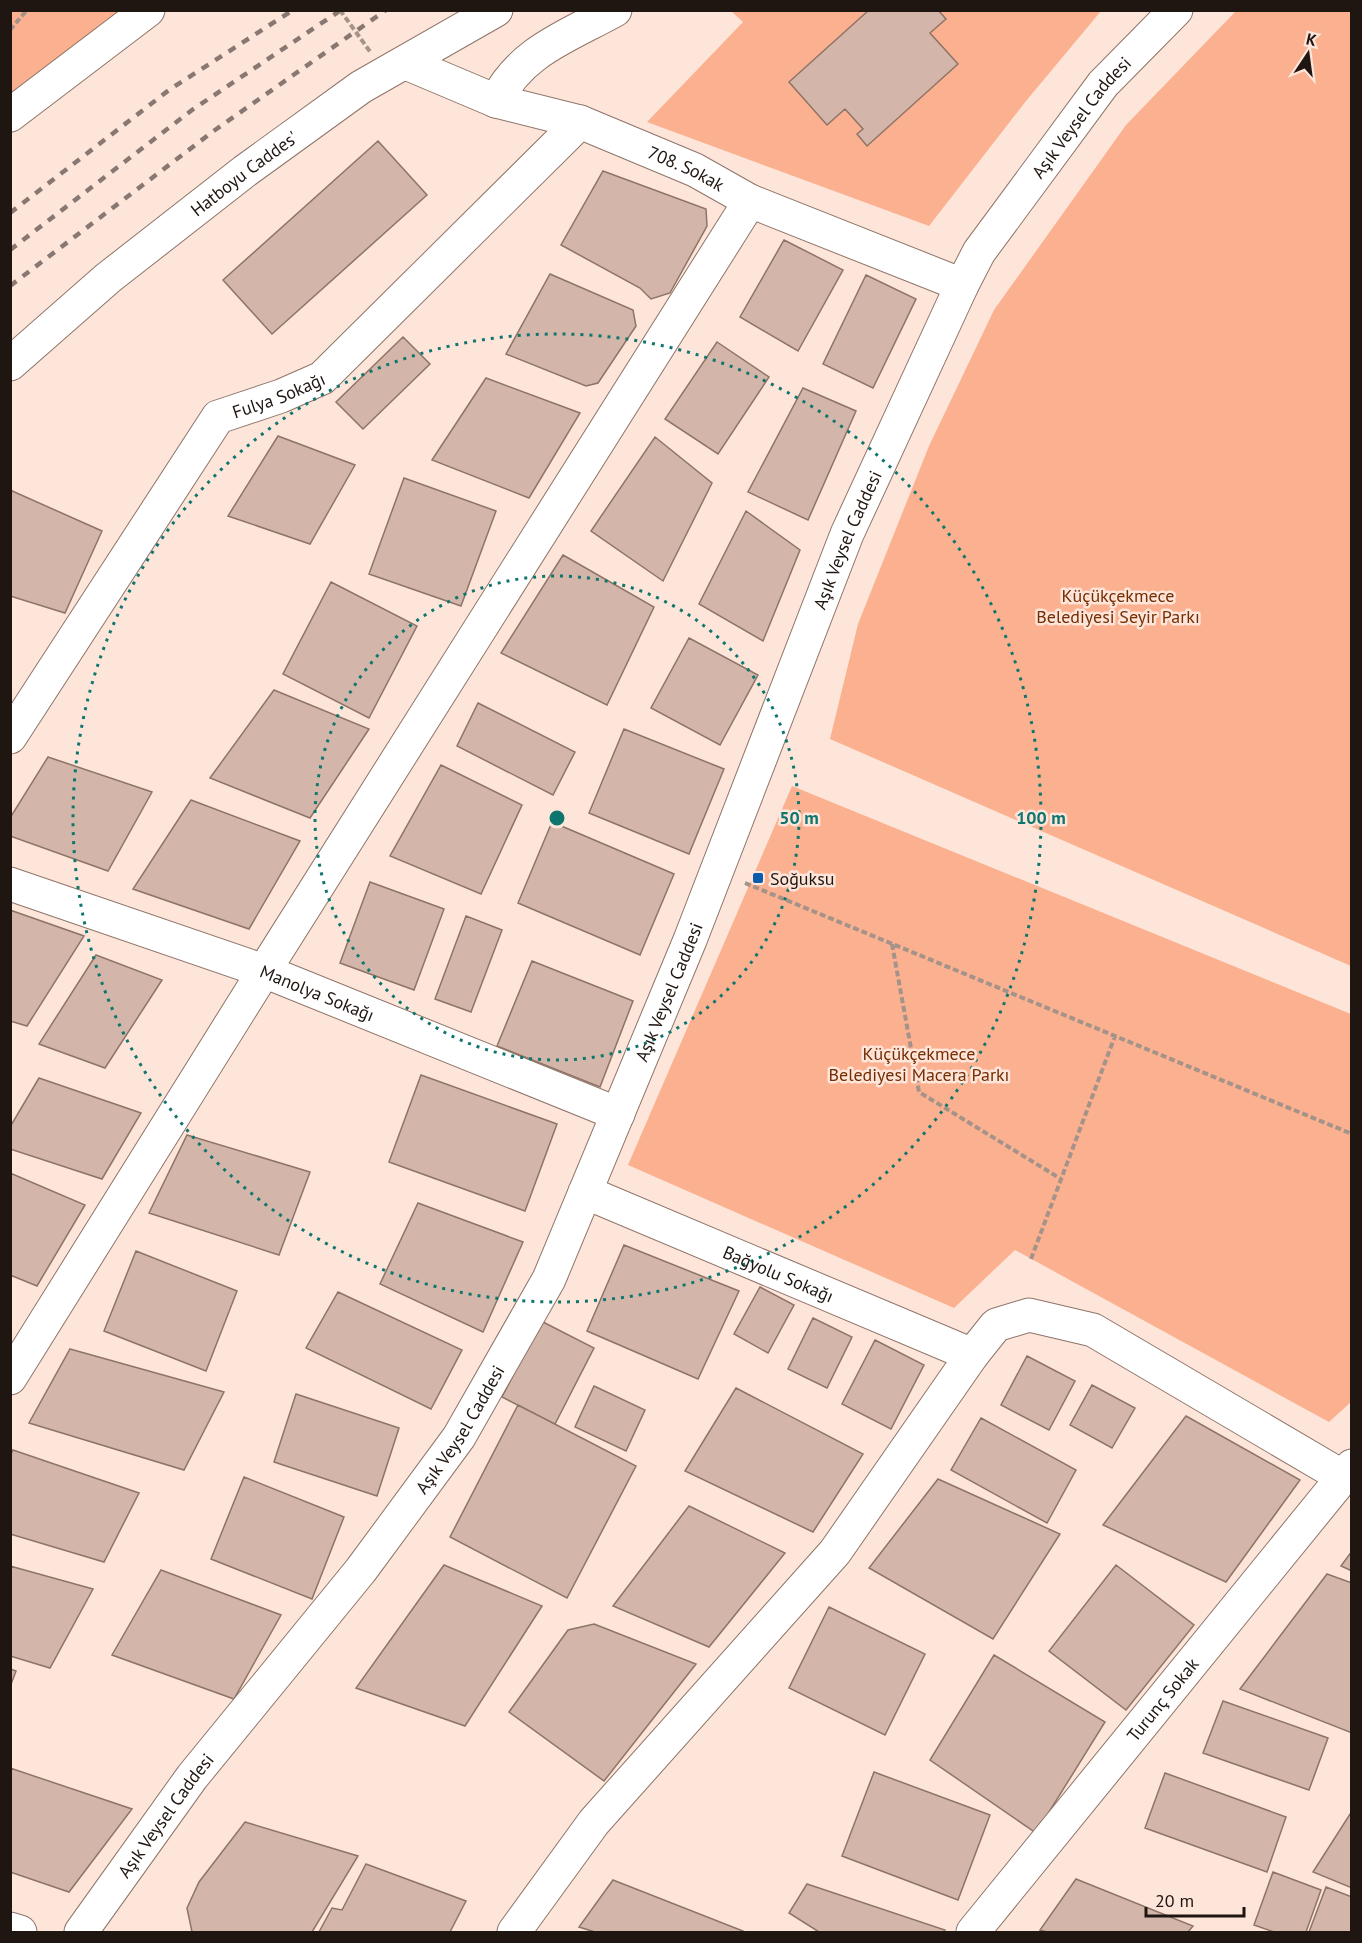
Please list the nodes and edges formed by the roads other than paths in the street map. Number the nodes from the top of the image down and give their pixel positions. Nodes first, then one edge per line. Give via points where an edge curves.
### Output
1 (148, 10) edge
2 (496, 10) edge
3 (615, 10) edge
4 (1176, 10) edge
5 (406, 63) junction
6 (496, 101) junction
7 (10, 115) edge
8 (580, 122) junction
9 (750, 201) junction
10 (962, 285) junction
11 (10, 364) edge
12 (10, 737) edge
13 (10, 884) edge
14 (264, 971) junction
15 (618, 1114) junction
16 (585, 1192) junction
17 (972, 1355) junction
18 (10, 1378) edge
19 (1347, 1472) edge
20 (10, 1929) edge
21 (21, 1932) edge
22 (81, 1932) edge
23 (514, 1932) edge
24 (973, 1932) edge

1 - 7 street
2 - 5 street, Hatboyu Caddes'
3 - 6 street via 535,53 505,84
4 - 10 street, Aşık Veysel Caddesi via 1103,84 979,252
5 - 6 street, 708. Sokak
5 - 11 street, Hatboyu Caddes' via 361,87 245,171 108,278
6 - 8 street, 708. Sokak
8 - 9 street, 708. Sokak via 694,170
8 - 12 street, Fulya Sokağı via 321,378 218,417
9 - 10 street, 708. Sokak
9 - 14 street
10 - 15 street, Aşık Veysel Caddesi via 847,534
13 - 14 street, Manolya Sokağı
14 - 15 street, Manolya Sokağı
14 - 18 street
15 - 16 street, Aşık Veysel Caddesi
16 - 17 street, Bağyolu Sokağı
16 - 22 street, Aşık Veysel Caddesi via 549,1279 459,1437 361,1570 192,1777
17 - 19 street via 996,1326 1029,1315 1093,1330
17 - 23 street via 836,1552 594,1822
19 - 24 street, Turunç Sokak
20 - 21 street

